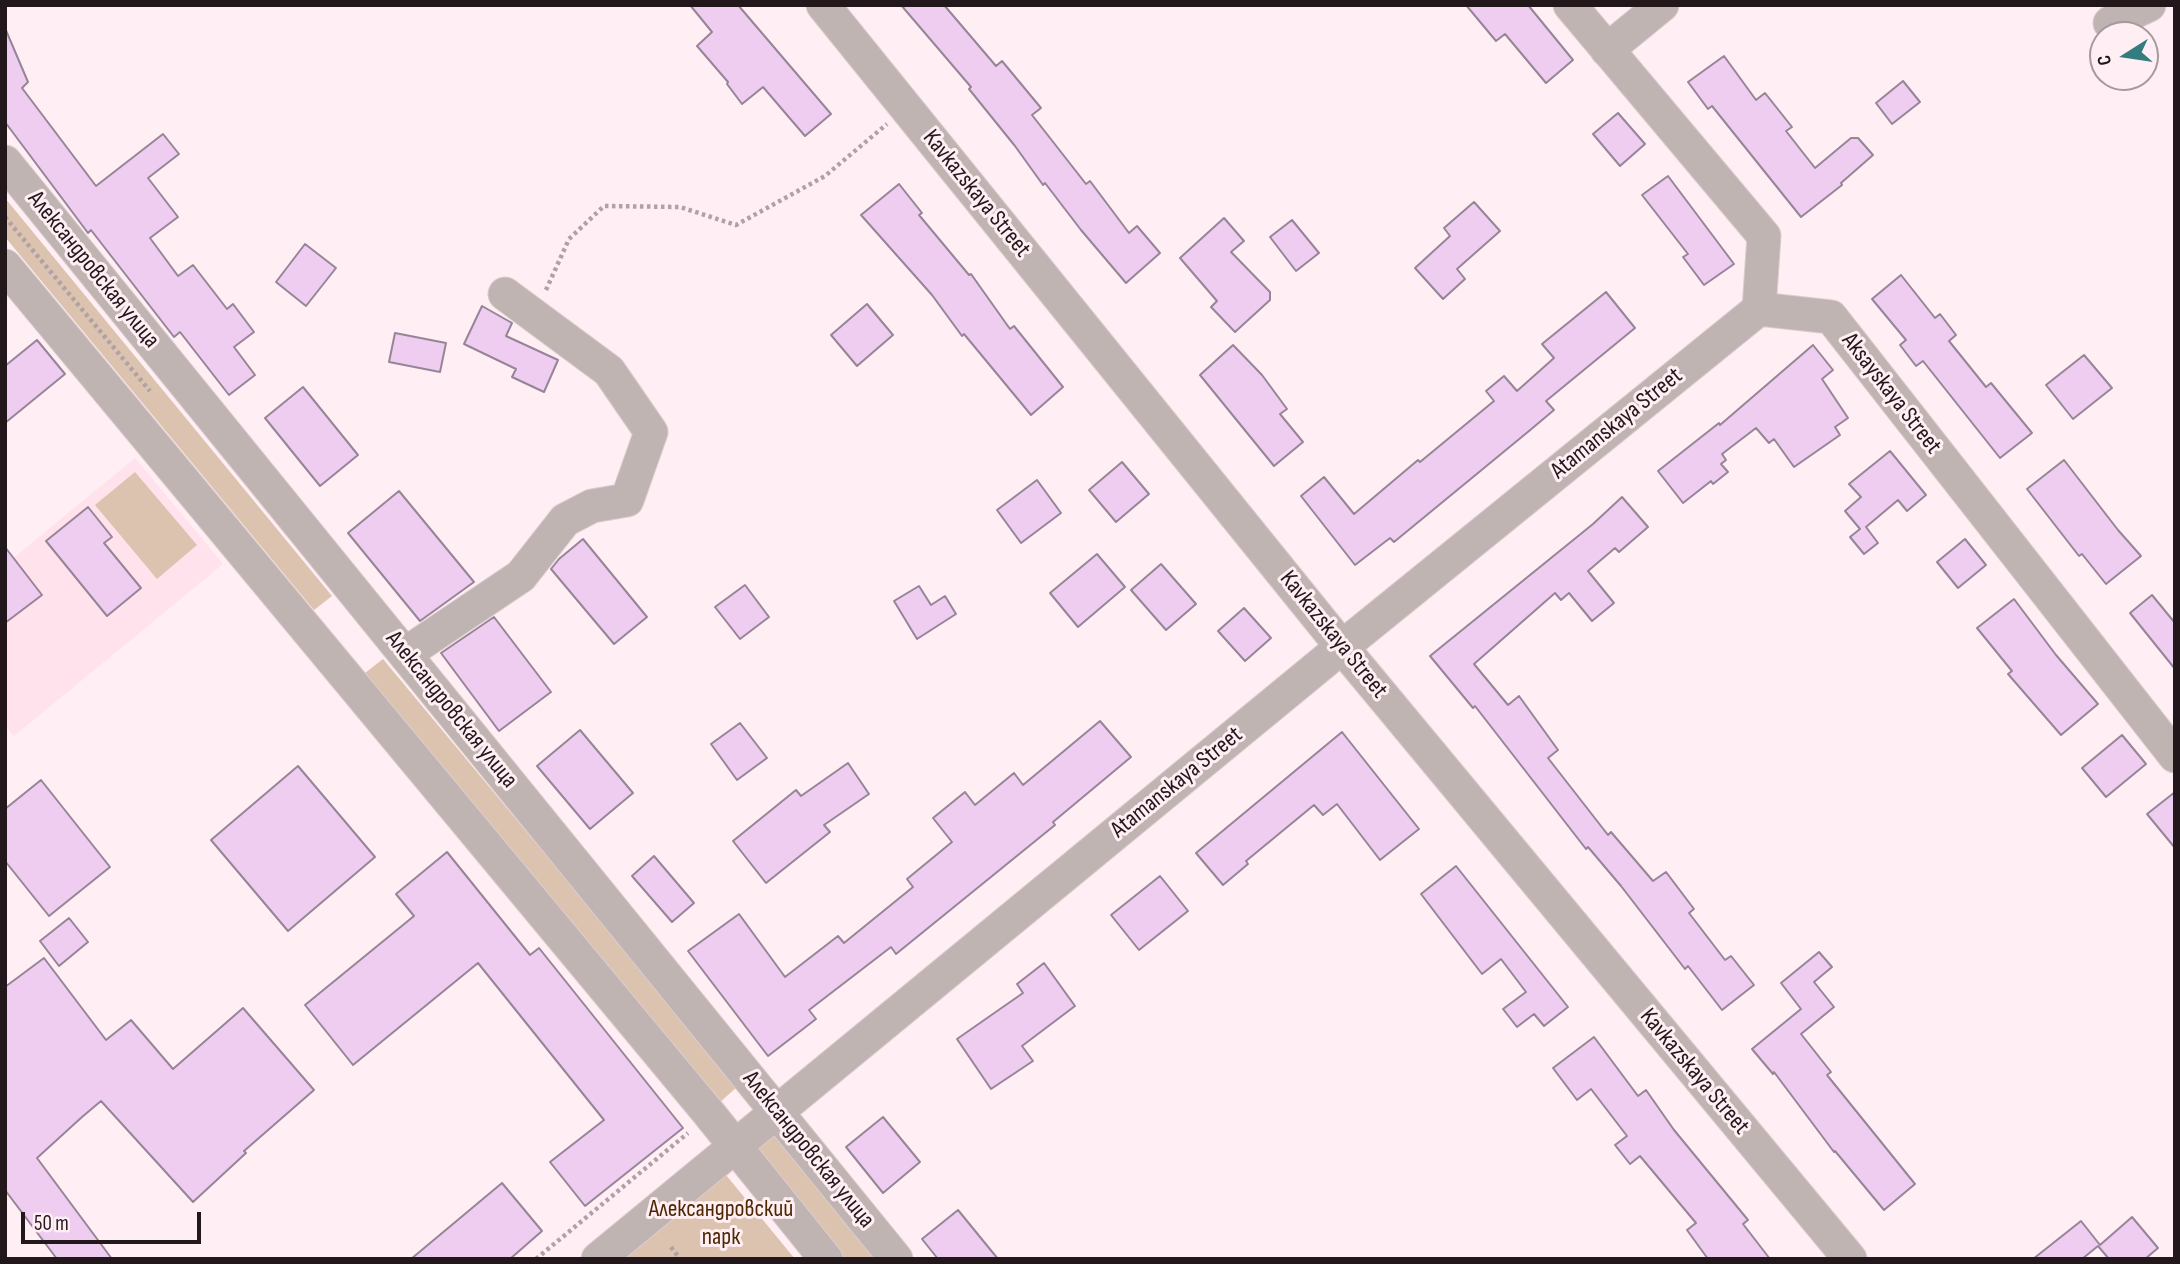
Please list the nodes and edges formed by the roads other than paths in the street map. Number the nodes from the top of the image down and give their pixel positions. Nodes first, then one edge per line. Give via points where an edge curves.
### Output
1 (823, 5) edge
2 (1570, 5) edge
3 (1661, 5) edge
4 (2149, 5) edge
5 (2114, 21) edge
6 (1607, 50) junction
7 (5, 162) edge
8 (5, 266) edge
9 (505, 294) dead end
10 (1759, 309) junction
11 (1342, 647) junction
12 (405, 654) junction
13 (2175, 756) edge
14 (777, 1111) junction
15 (736, 1146) junction
16 (598, 1259) edge
17 (826, 1259) edge
18 (896, 1259) edge
19 (1850, 1259) edge

1 - 11 street, Kavkazskaya Street
2 - 6 street
3 - 6 street
4 - 5 street
6 - 10 street via 1765,236
7 - 12 street, Александровская улица
8 - 15 street
9 - 12 street via 608,371 651,432 627,500 592,506 565,520 521,576
10 - 11 street, Atamanskaya Street
10 - 13 street, Aksayskaya Street via 1831,317
11 - 14 street, Atamanskaya Street
11 - 19 street, Kavkazskaya Street
12 - 14 street, Александровская улица
14 - 15 street, Atamanskaya Street
14 - 18 street, Александровская улица
15 - 16 street, Atamanskaya Street
15 - 17 street

